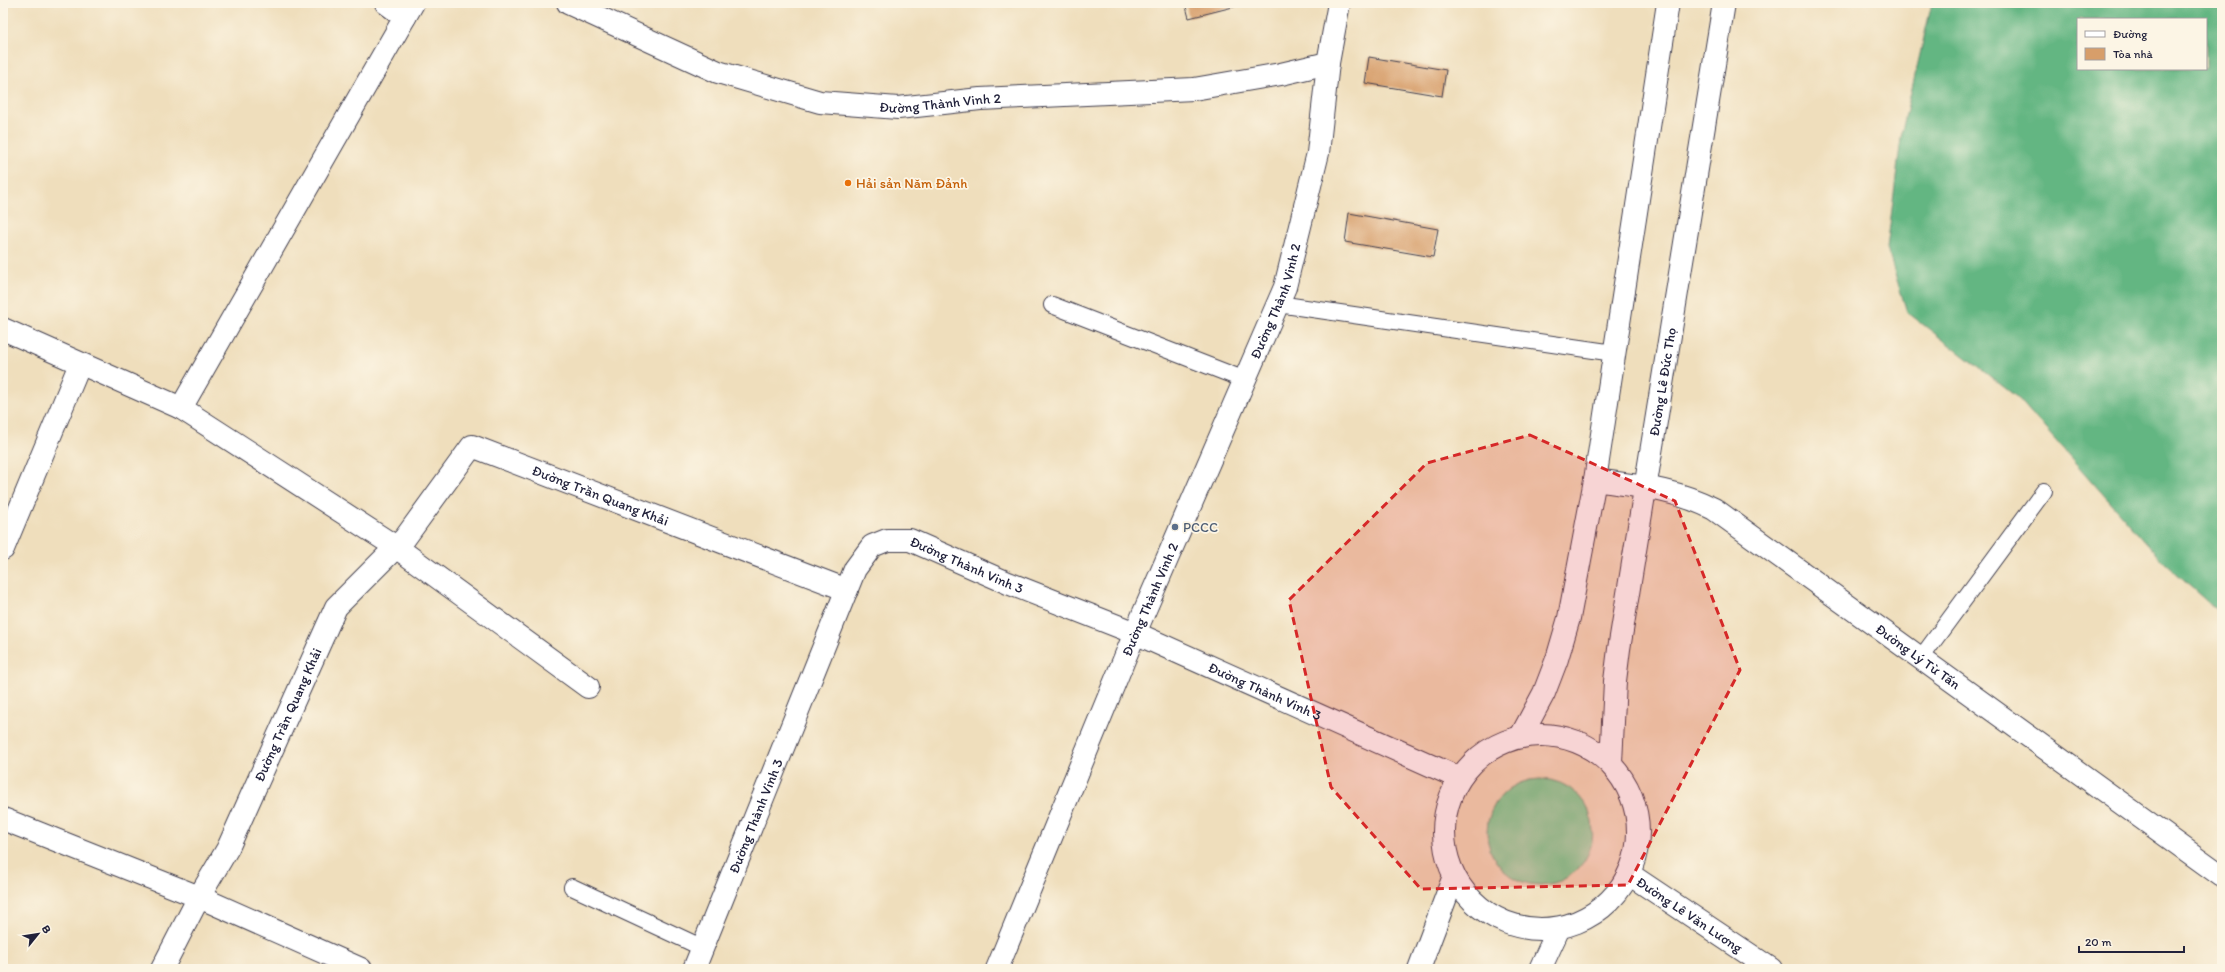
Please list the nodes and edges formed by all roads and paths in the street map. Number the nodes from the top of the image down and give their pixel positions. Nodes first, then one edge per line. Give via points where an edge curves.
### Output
1 (386, 3) edge
2 (568, 3) edge
3 (1340, 3) edge
4 (1668, 3) edge
5 (1724, 3) edge
6 (409, 10) edge
7 (1328, 63) junction
8 (1278, 304) junction
9 (1052, 306) dead end
10 (3, 330) edge
11 (1614, 353) junction
12 (80, 364) junction
13 (1245, 380) junction
14 (181, 408) junction
15 (1594, 480) junction
16 (1646, 487) junction
17 (2044, 491) dead end
18 (396, 548) junction
19 (3, 549) edge
20 (847, 590) junction
21 (1135, 632) junction
22 (1921, 658) junction
23 (588, 687) dead end
24 (1521, 736) junction
25 (1611, 763) junction
26 (1459, 778) junction
27 (3, 819) edge
28 (1629, 874) junction
29 (1454, 876) junction
30 (2222, 876) edge
31 (572, 887) dead end
32 (199, 897) junction
33 (1559, 928) junction
34 (703, 948) junction
35 (162, 969) edge
36 (361, 969) edge
37 (694, 969) edge
38 (997, 969) edge
39 (1419, 969) edge
40 (1540, 969) edge
41 (1771, 969) edge

1 - 6 street
2 - 7 street, Đường Thành Vinh 2 via 718,72 820,102 898,108 980,99 1194,89
3 - 7 street, Đường Thành Vinh 2
4 - 11 street
5 - 16 street, Đường Lê Đức Thọ
6 - 14 street
7 - 8 street, Đường Thành Vinh 2 via 1318,153 1285,287
8 - 11 lane
8 - 13 street, Đường Thành Vinh 2
9 - 13 lane
10 - 12 street
11 - 15 street
12 - 14 street
12 - 19 street
13 - 21 street, Đường Thành Vinh 2
14 - 18 street
15 - 16 street, Đường Lý Từ Tấn
15 - 24 street via 1569,618 1558,659 1544,693
16 - 22 street, Đường Lý Từ Tấn via 1694,498 1714,509
16 - 25 street, Đường Lê Đức Thọ via 1615,681
17 - 22 lane
18 - 20 street, Đường Trần Quang Khải via 472,446
18 - 23 street
18 - 32 street, Đường Trần Quang Khải via 336,607 228,848
20 - 21 street, Đường Thành Vinh 3 via 856,569 872,546 887,540 910,540 1008,583
20 - 34 street, Đường Thành Vinh 3
21 - 26 street, Đường Thành Vinh 3
21 - 38 street, Đường Thành Vinh 2
22 - 30 street, Đường Lý Từ Tấn
24 - 25 street via 1553,734 1584,744
24 - 26 street via 1497,744 1476,758
25 - 28 street via 1627,784 1637,809 1639,836 1635,861
26 - 29 street via 1448,801 1444,826 1446,852
27 - 32 street
28 - 33 street via 1623,886 1606,906 1584,920
28 - 41 street, Đường Lê Văn Lương
29 - 33 street via 1473,901 1498,920 1528,929
29 - 39 street
31 - 34 lane
32 - 35 street, Đường Trần Quang Khải
32 - 36 street
33 - 40 street
34 - 37 street, Đường Thành Vinh 3

